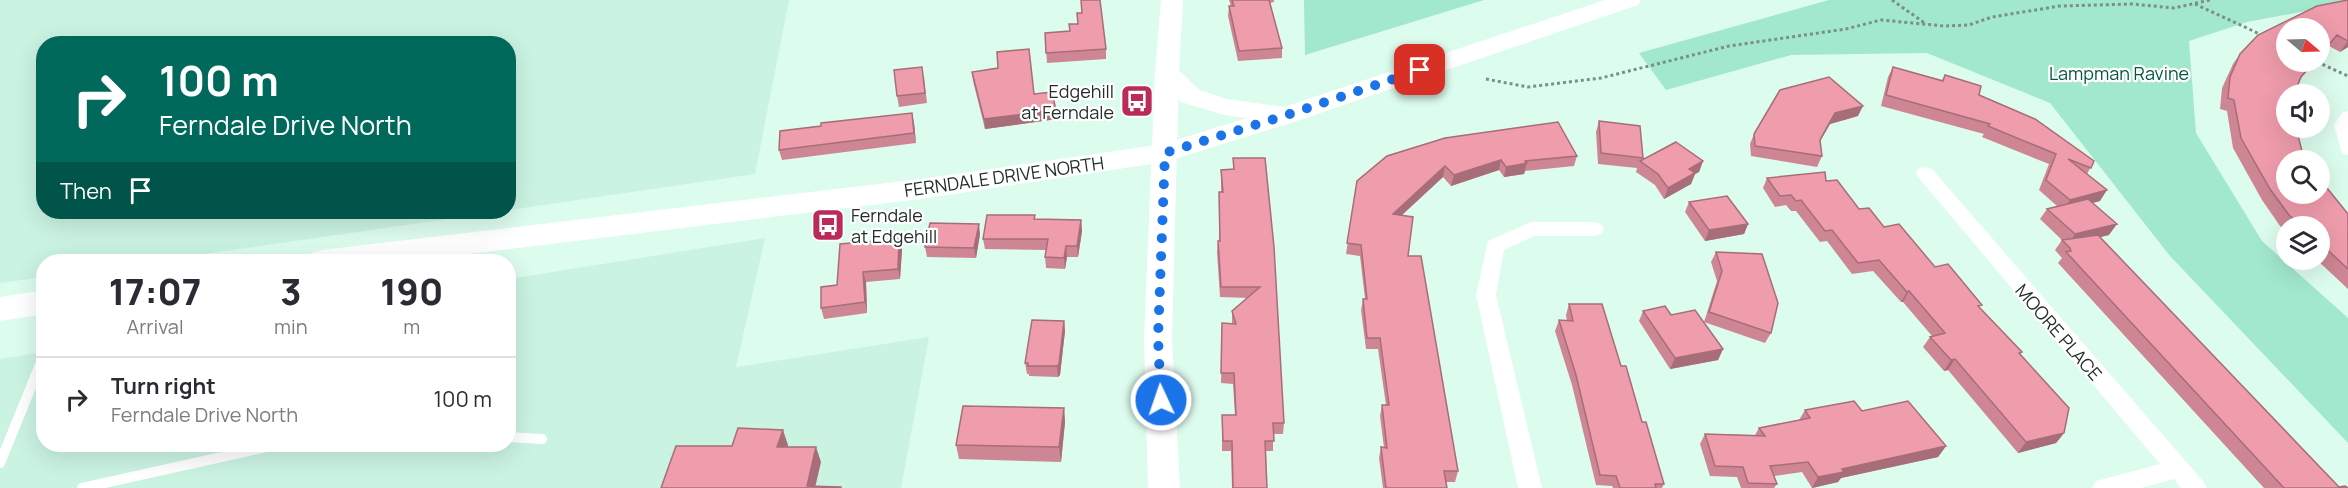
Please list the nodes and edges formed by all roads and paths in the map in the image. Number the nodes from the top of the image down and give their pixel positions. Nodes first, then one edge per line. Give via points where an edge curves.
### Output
1 (1172, 0) edge
2 (1629, 0) edge
3 (1892, 0) edge
4 (2210, 0) edge
5 (2194, 3) junction
6 (1926, 24) junction
7 (2266, 37) edge
8 (2330, 68) edge
9 (1167, 73) junction
10 (2348, 76) edge
11 (1486, 80) dead end
12 (1287, 115) junction
13 (2348, 117) edge
14 (2348, 148) edge
15 (1165, 153) junction
16 (1925, 173) dead end
17 (1594, 229) dead end
18 (380, 254) edge
19 (36, 303) edge
20 (0, 309) edge
21 (36, 375) edge
22 (516, 437) edge
23 (542, 439) dead end
24 (244, 452) edge
25 (0, 463) edge
26 (2177, 469) junction
27 (82, 488) edge
28 (1164, 488) edge
29 (1530, 488) edge
30 (2104, 488) edge
31 (2195, 488) edge

1 - 9 street
2 - 12 main road, FERNDALE DRIVE NORTH
3 - 6 path
4 - 5 path
5 - 6 path via 2174,8 2132,4 2060,6 1992,17 1969,25
5 - 7 path
6 - 11 path via 1881,20 1729,46 1601,78 1528,87
8 - 10 path
9 - 12 main road via 1190,96 1224,106
9 - 15 street
12 - 15 main road, FERNDALE DRIVE NORTH
13 - 14 street via 2343,125
15 - 18 main road, FERNDALE DRIVE NORTH via 921,189
15 - 28 street via 1158,338
16 - 26 street, MOORE PLACE
17 - 29 street via 1531,229 1495,246 1486,295
19 - 20 main road
21 - 25 lane
22 - 23 lane
24 - 27 lane
26 - 30 street
26 - 31 street, MOORE PLACE

